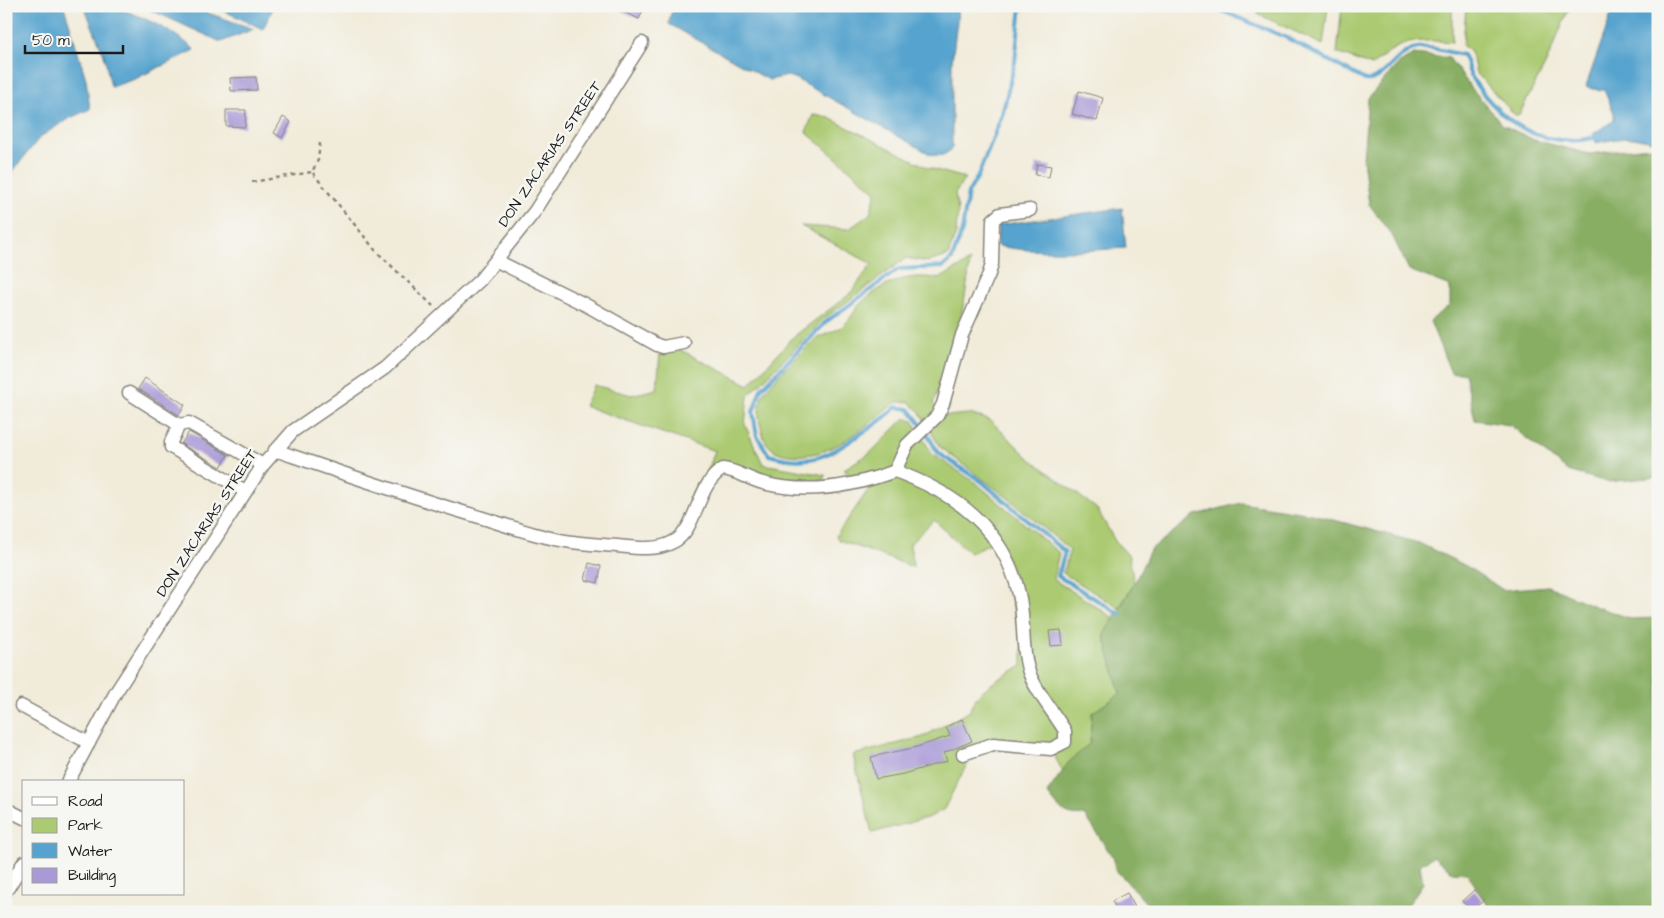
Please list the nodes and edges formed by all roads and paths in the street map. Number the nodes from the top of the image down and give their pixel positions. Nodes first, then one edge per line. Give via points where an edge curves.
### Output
1 (642, 44) dead end
2 (320, 143) dead end
3 (312, 172) junction
4 (252, 182) dead end
5 (1030, 210) dead end
6 (496, 261) junction
7 (442, 314) junction
8 (684, 343) dead end
9 (129, 393) dead end
10 (179, 425) junction
11 (276, 450) junction
12 (263, 465) junction
13 (894, 471) junction
14 (245, 491) junction
15 (21, 706) dead end
16 (89, 743) junction
17 (963, 754) dead end
18 (69, 780) edge
19 (6, 809) edge
20 (22, 817) edge
21 (22, 865) edge
22 (6, 891) edge

1 - 6 street, DON ZACARIAS STREET via 535,211
2 - 3 path via 318,160
3 - 4 path
3 - 7 path via 376,251
5 - 13 street via 1000,214 993,220 992,264 962,335 943,404 932,422 907,445
6 - 7 street, DON ZACARIAS STREET via 464,296
6 - 8 street via 657,345
7 - 11 street, DON ZACARIAS STREET via 385,368 299,426
9 - 10 street
10 - 12 street via 189,423
10 - 14 street via 171,447
11 - 12 street, DON ZACARIAS STREET
11 - 13 street via 538,535 627,547 661,547 675,542 685,532 714,474 723,469 766,484 798,489 859,482
12 - 14 street, DON ZACARIAS STREET
13 - 17 street via 927,484 960,505 981,521 999,545 1019,594 1028,671 1066,737 1054,749 994,744
14 - 16 street, DON ZACARIAS STREET via 116,692
15 - 16 street
16 - 18 street, DON ZACARIAS STREET
19 - 20 street
21 - 22 street

